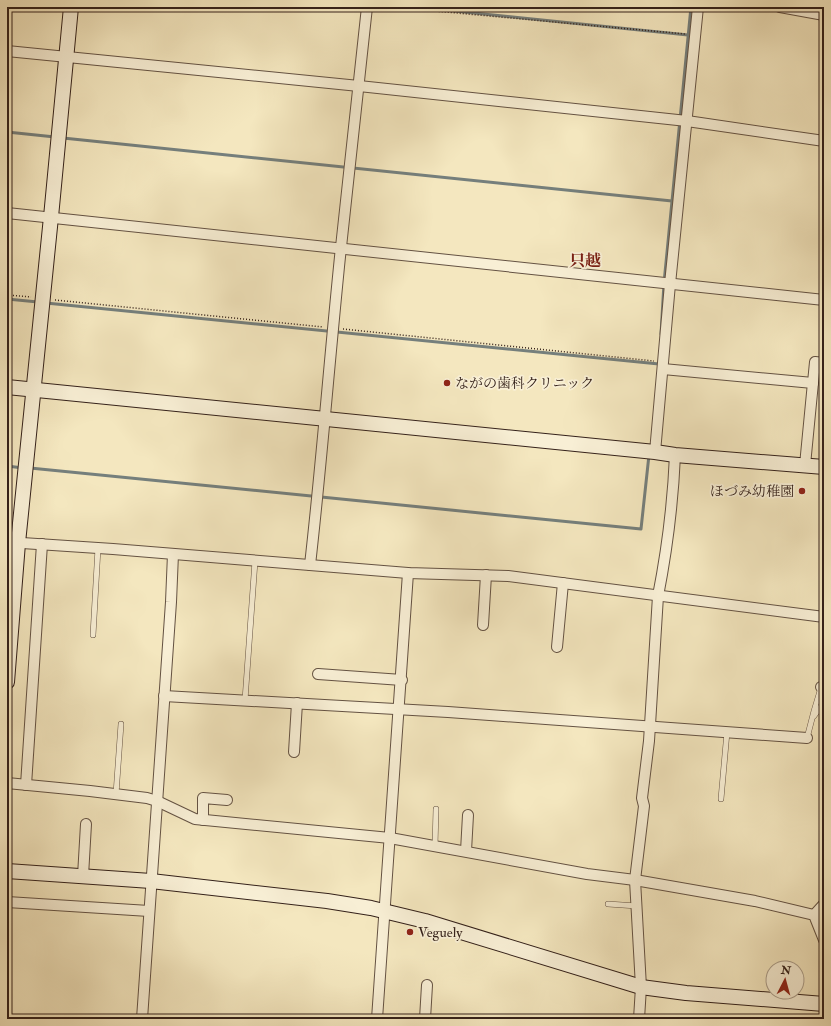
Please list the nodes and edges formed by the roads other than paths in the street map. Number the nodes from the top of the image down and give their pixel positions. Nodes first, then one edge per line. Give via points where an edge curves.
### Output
1 (71, 7) edge
2 (367, 7) edge
3 (698, 7) edge
4 (780, 7) edge
5 (824, 16) edge
6 (7, 51) edge
7 (66, 56) junction
8 (359, 86) junction
9 (687, 121) junction
10 (824, 141) edge
11 (7, 213) edge
12 (51, 217) junction
13 (341, 247) junction
14 (670, 284) junction
15 (824, 300) edge
16 (824, 363) edge
17 (663, 369) junction
18 (813, 383) junction
19 (7, 387) edge
20 (33, 390) junction
21 (324, 419) junction
22 (655, 452) junction
23 (676, 455) junction
24 (805, 465) junction
25 (824, 467) edge
26 (12, 542) edge
27 (42, 544) junction
28 (98, 548) junction
29 (173, 554) junction
30 (256, 561) junction
31 (310, 565) junction
32 (408, 573) junction
33 (486, 575) junction
34 (562, 583) junction
35 (658, 596) junction
36 (824, 618) edge
37 (483, 625) dead end
38 (93, 635) dead end
39 (824, 643) edge
40 (557, 647) dead end
41 (318, 674) dead end
42 (402, 680) junction
43 (7, 682) edge
44 (823, 689) edge
45 (164, 696) junction
46 (245, 700) junction
47 (824, 702) edge
48 (297, 704) junction
49 (400, 709) junction
50 (812, 719) junction
51 (121, 724) dead end
52 (650, 727) junction
53 (727, 732) junction
54 (807, 738) joint
55 (294, 752) dead end
56 (7, 783) edge
57 (26, 785) junction
58 (116, 794) junction
59 (721, 799) dead end
60 (227, 800) dead end
61 (157, 801) junction
62 (436, 809) dead end
63 (468, 815) dead end
64 (203, 820) junction
65 (86, 824) dead end
66 (390, 838) junction
67 (435, 846) junction
68 (466, 851) junction
69 (7, 871) edge
70 (83, 876) junction
71 (635, 880) junction
72 (151, 881) junction
73 (7, 902) edge
74 (608, 904) dead end
75 (824, 904) edge
76 (637, 906) junction
77 (149, 911) junction
78 (385, 911) junction
79 (814, 915) junction
80 (824, 940) edge
81 (427, 985) dead end
82 (640, 987) junction
83 (824, 1004) edge
84 (142, 1019) edge
85 (377, 1019) edge
86 (425, 1019) edge
87 (638, 1019) edge

1 - 7 street
2 - 8 street
3 - 9 street
4 - 5 street
6 - 7 street
7 - 8 street
7 - 12 street
8 - 9 street
8 - 13 street
9 - 10 street
9 - 14 street
11 - 12 street
12 - 13 street
12 - 20 street
13 - 14 street
13 - 21 street
14 - 15 street
14 - 17 street
16 - 18 street via 815,362
17 - 18 street
17 - 22 street
18 - 24 street
19 - 20 street
20 - 21 street
20 - 26 street
21 - 22 street
21 - 31 street
22 - 23 street
23 - 24 street
23 - 35 street
24 - 25 street
26 - 27 street
26 - 43 street
27 - 28 street
27 - 57 street
28 - 29 street
28 - 38 lane
29 - 30 street
29 - 45 street
30 - 31 street
30 - 46 lane
31 - 32 street
32 - 33 street
32 - 42 street
33 - 34 street
33 - 37 street
34 - 35 street
34 - 40 street
35 - 36 street
35 - 52 street
39 - 44 lane
41 - 42 street
42 - 49 street
44 - 50 lane
45 - 46 street
45 - 61 street
46 - 48 street
47 - 50 lane
48 - 49 street
48 - 55 street
49 - 52 street
49 - 66 street
50 - 54 lane
51 - 58 lane
52 - 53 street
52 - 71 street
53 - 54 street
53 - 59 lane
56 - 57 street
57 - 58 street
58 - 61 street
60 - 64 street via 203,798
61 - 64 street via 195,819
61 - 72 street
62 - 67 lane
63 - 68 street
64 - 66 street
65 - 70 street
66 - 67 street
66 - 78 street
67 - 68 street
68 - 71 street via 587,874
69 - 70 street
70 - 72 street
71 - 76 street
71 - 79 street via 755,901
72 - 77 street
72 - 78 street via 327,901
73 - 77 street
74 - 76 lane
75 - 79 street
76 - 82 street
77 - 84 street
78 - 82 street
78 - 85 street
79 - 80 street
81 - 86 street
82 - 83 street
82 - 87 street

